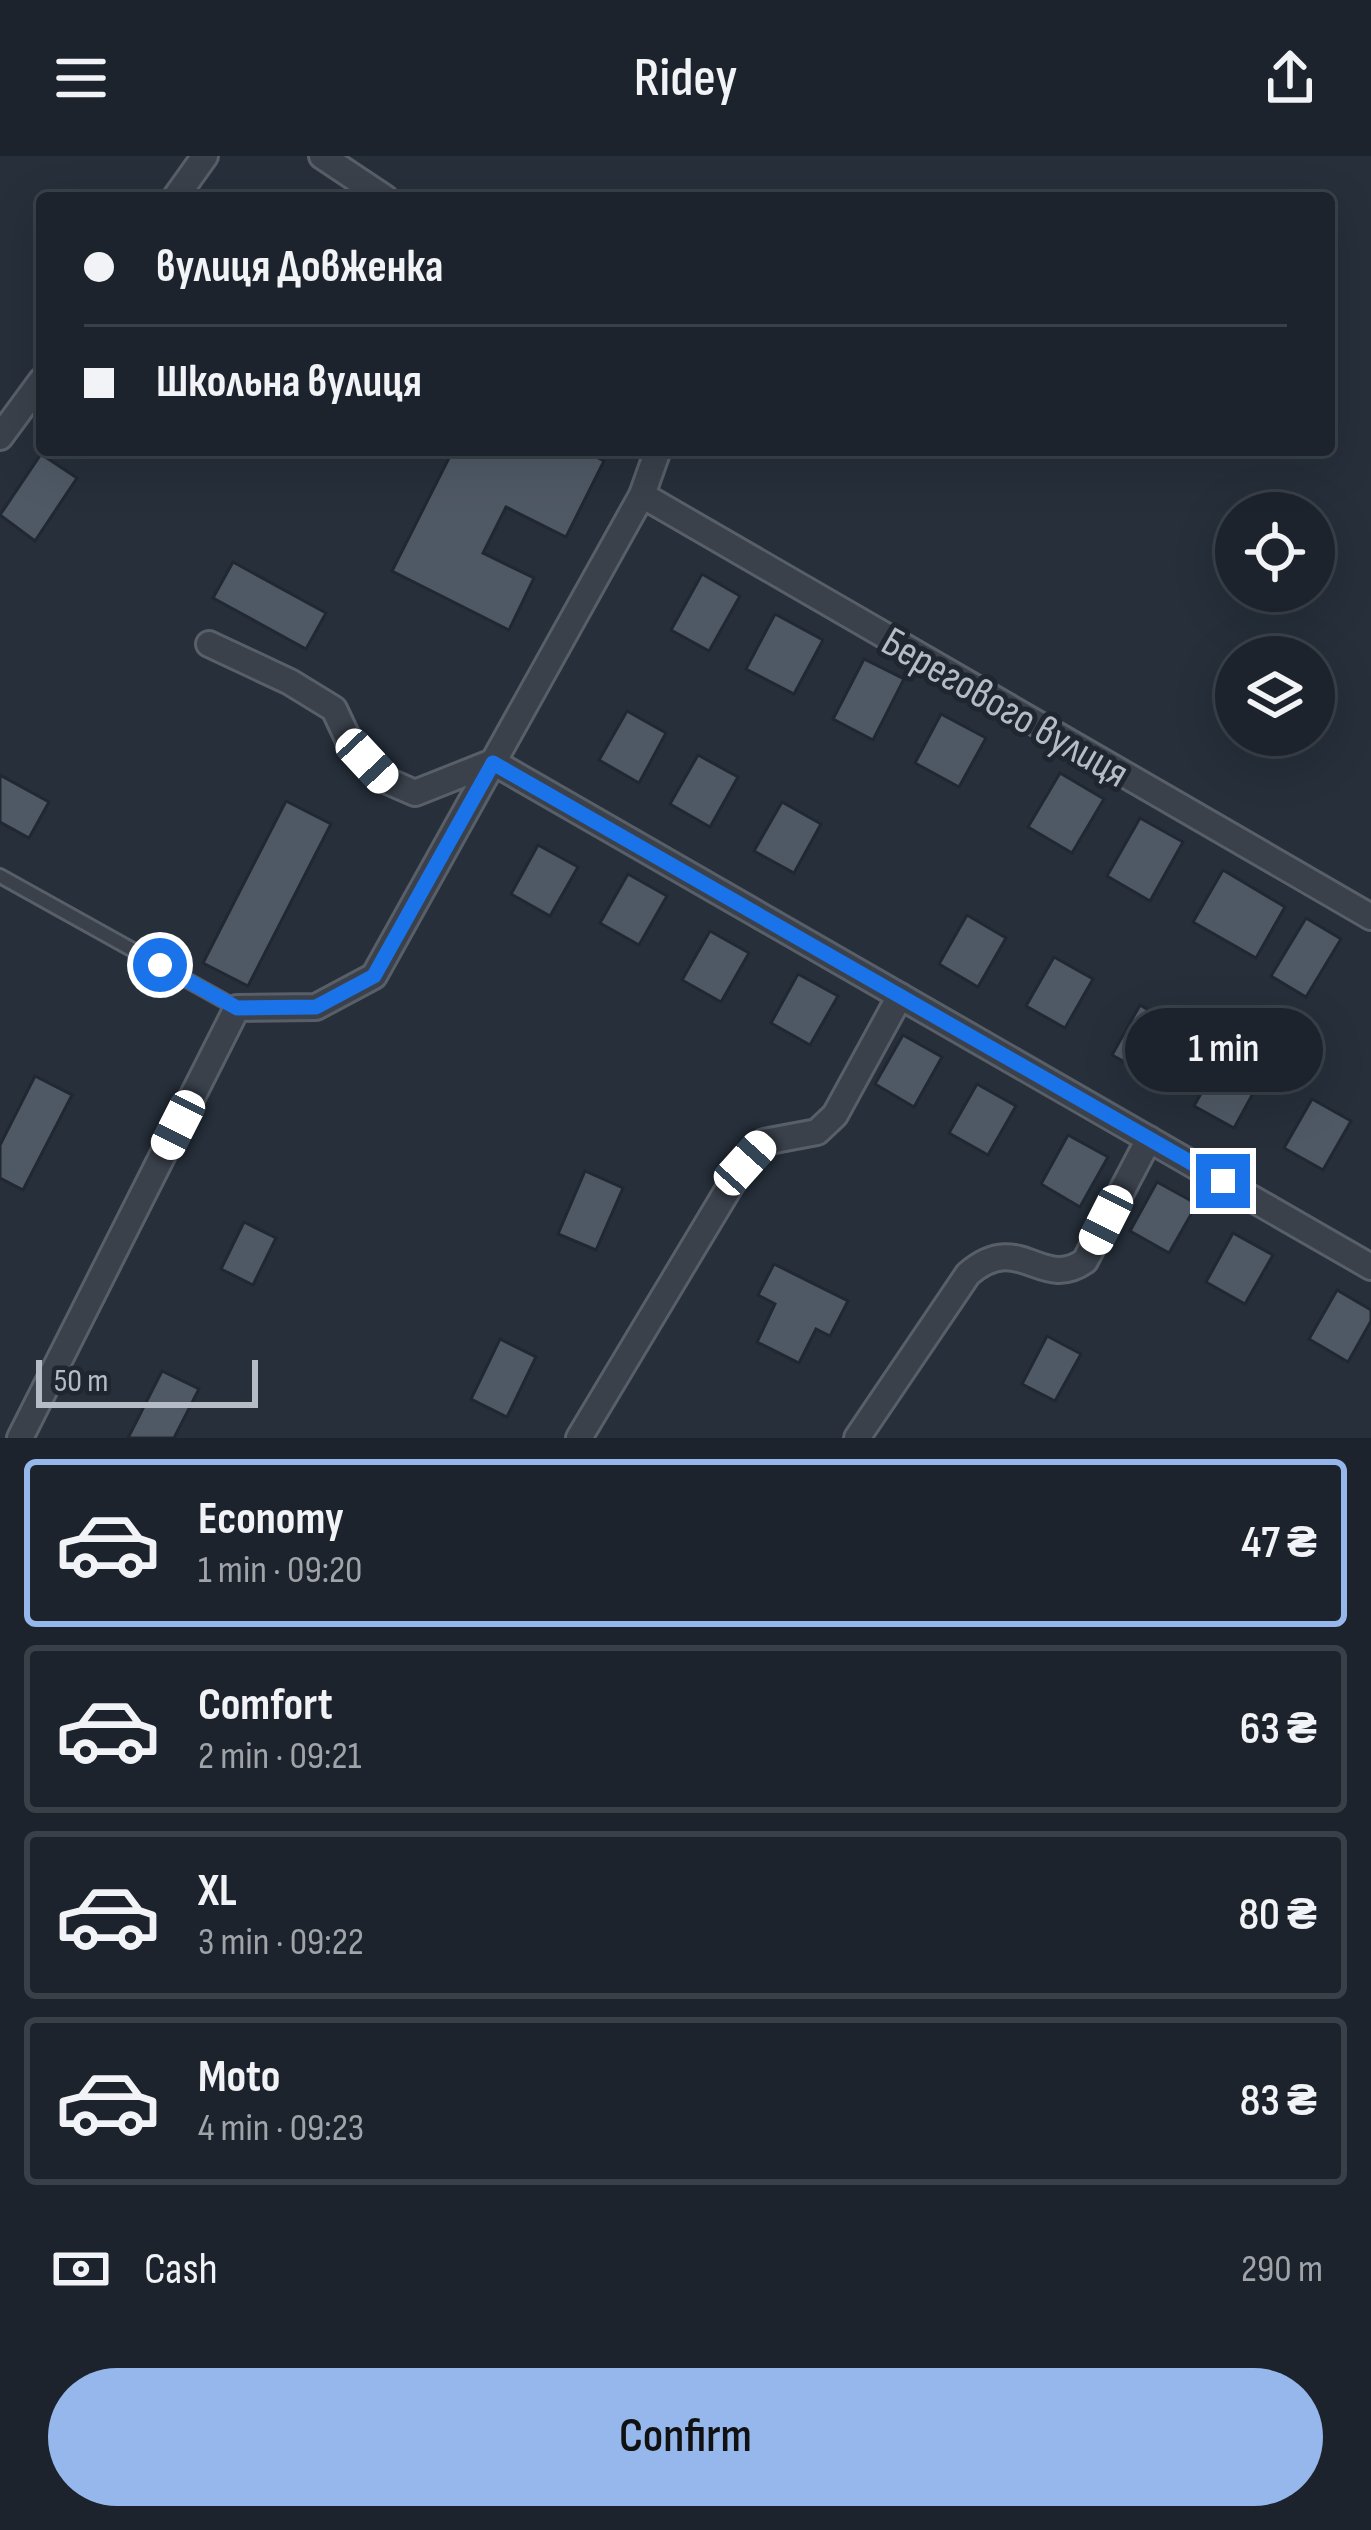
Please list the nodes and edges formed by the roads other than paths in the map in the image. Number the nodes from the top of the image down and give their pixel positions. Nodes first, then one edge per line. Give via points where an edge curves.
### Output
1 (206, 156) edge
2 (322, 156) edge
3 (179, 192) edge
4 (376, 192) edge
5 (36, 388) edge
6 (0, 437) edge
7 (656, 456) edge
8 (642, 495) junction
9 (209, 644) dead end
10 (493, 763) junction
11 (0, 876) edge
12 (1371, 917) edge
13 (900, 996) junction
14 (237, 1008) junction
15 (1149, 1139) junction
16 (1371, 1267) edge
17 (20, 1438) edge
18 (579, 1438) edge
19 (857, 1438) edge

1 - 3 street
2 - 4 street
5 - 6 street
7 - 8 street
8 - 10 street
8 - 12 street, Берегового вулиця
9 - 10 street via 334,710 350,743 383,779 415,793
10 - 13 street
10 - 14 street via 374,976 316,1007
11 - 14 lane
13 - 15 street
13 - 18 street via 835,1114 817,1132 764,1142 745,1163
14 - 17 street
15 - 16 street
15 - 19 street via 1085,1261 1054,1270 1002,1254 983,1261

